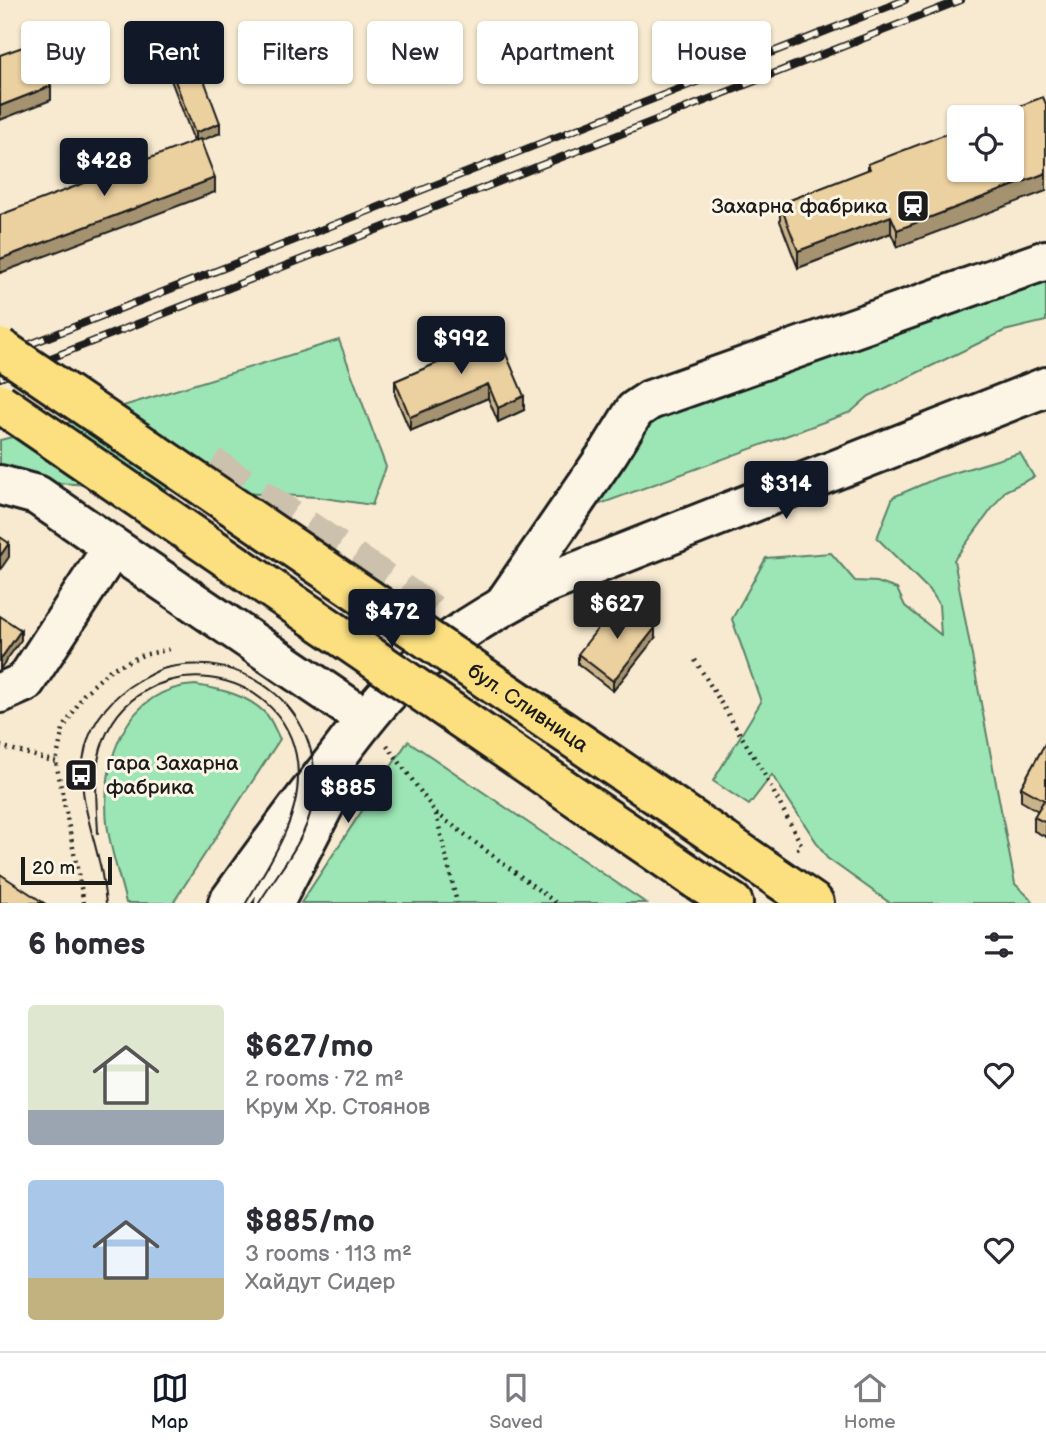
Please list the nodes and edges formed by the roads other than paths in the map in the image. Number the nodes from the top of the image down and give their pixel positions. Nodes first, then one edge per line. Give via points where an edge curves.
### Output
1 (1046, 260) edge
2 (0, 348) edge
3 (1046, 387) edge
4 (0, 403) edge
5 (0, 485) edge
6 (113, 547) junction
7 (503, 605) junction
8 (0, 694) edge
9 (366, 719) junction
10 (228, 903) edge
11 (274, 903) edge
12 (733, 903) edge
13 (814, 903) edge

1 - 7 street via 650,400 635,410
2 - 13 main road, бул. Сливница, bridge
3 - 7 street via 548,583
4 - 12 main road, bridge
5 - 6 street via 37,495
6 - 8 street via 25,682
6 - 9 street
7 - 9 street via 394,687
9 - 10 street
9 - 11 street

